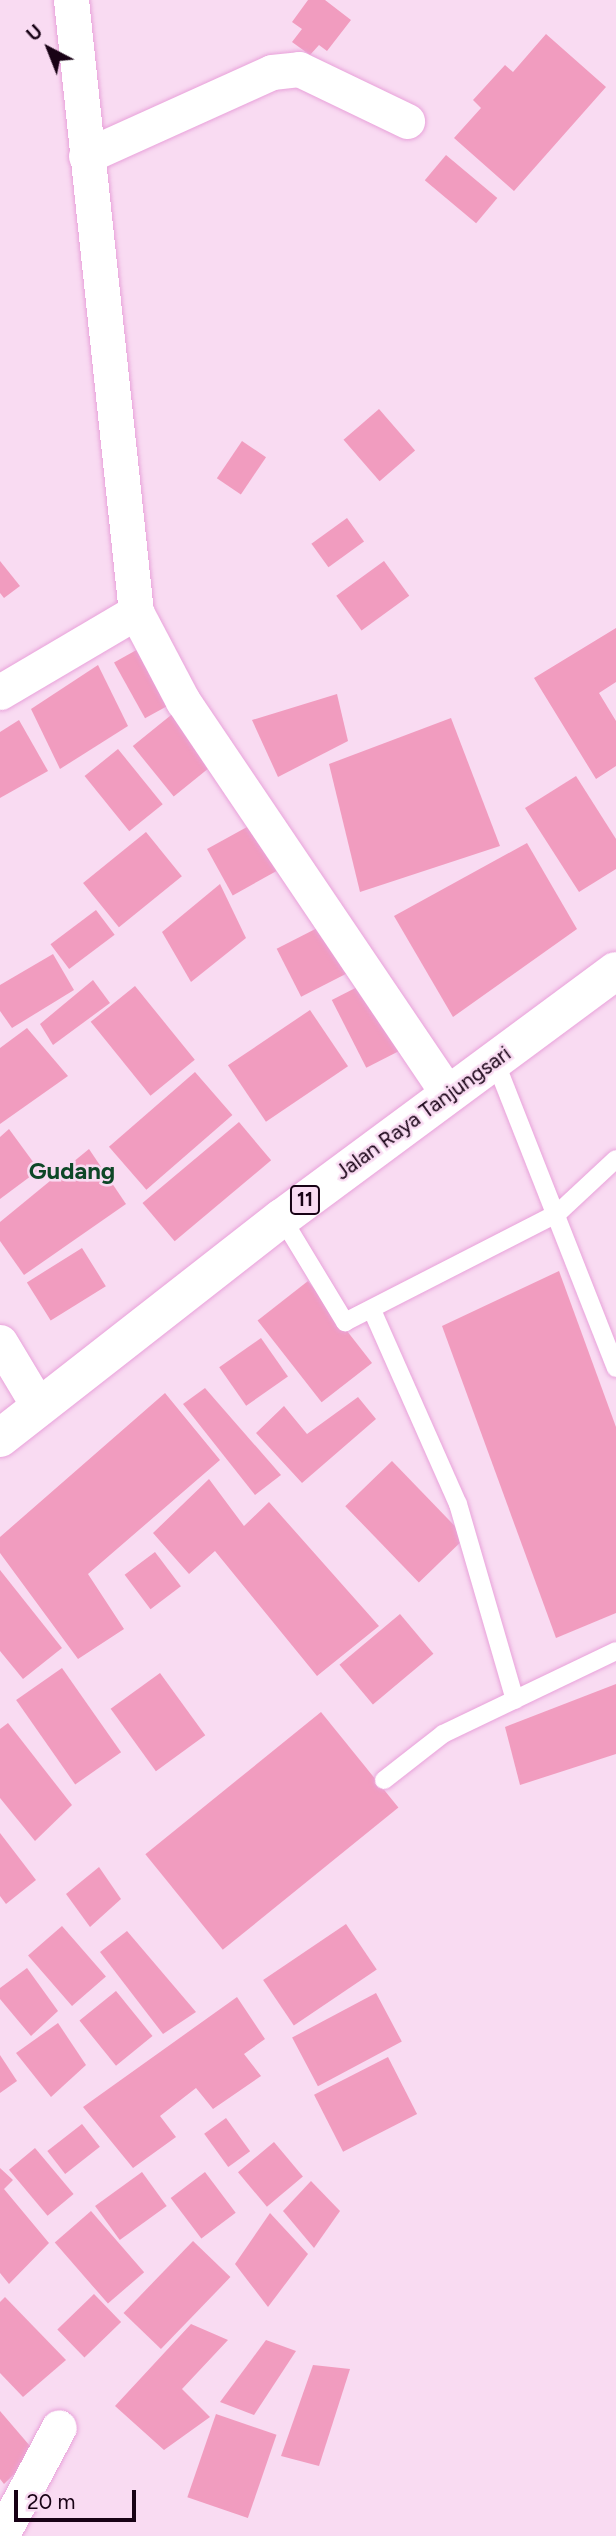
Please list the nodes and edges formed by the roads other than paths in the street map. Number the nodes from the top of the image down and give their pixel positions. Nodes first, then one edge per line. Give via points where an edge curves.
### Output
1 (71, 0) edge
2 (407, 121) dead end
3 (86, 156) junction
4 (136, 612) junction
5 (0, 692) edge
6 (616, 971) edge
7 (495, 1061) junction
8 (447, 1093) junction
9 (616, 1158) edge
10 (558, 1213) junction
11 (282, 1218) junction
12 (372, 1310) junction
13 (0, 1342) edge
14 (616, 1368) edge
15 (40, 1407) junction
16 (0, 1438) edge
17 (616, 1651) edge
18 (515, 1700) junction
19 (384, 1780) dead end
20 (60, 2427) dead end
21 (1, 2536) edge

1 - 3 street
2 - 3 street via 299,69 272,72
3 - 4 street
4 - 5 street
4 - 8 street via 183,701
6 - 7 highway, Jalan Raya Tanjungsari / 11
7 - 8 highway, Jalan Raya Tanjungsari / 11
7 - 10 lane
8 - 11 highway, Jalan Raya Tanjungsari / 11
9 - 10 lane
10 - 12 lane
10 - 14 lane
11 - 12 lane via 338,1318 355,1320
11 - 15 highway, Jalan Raya Tanjungsari / 11
12 - 18 lane via 458,1504
13 - 15 street
15 - 16 highway, Jalan Raya Tanjungsari / 11
17 - 18 lane
18 - 19 lane via 443,1734
20 - 21 street

